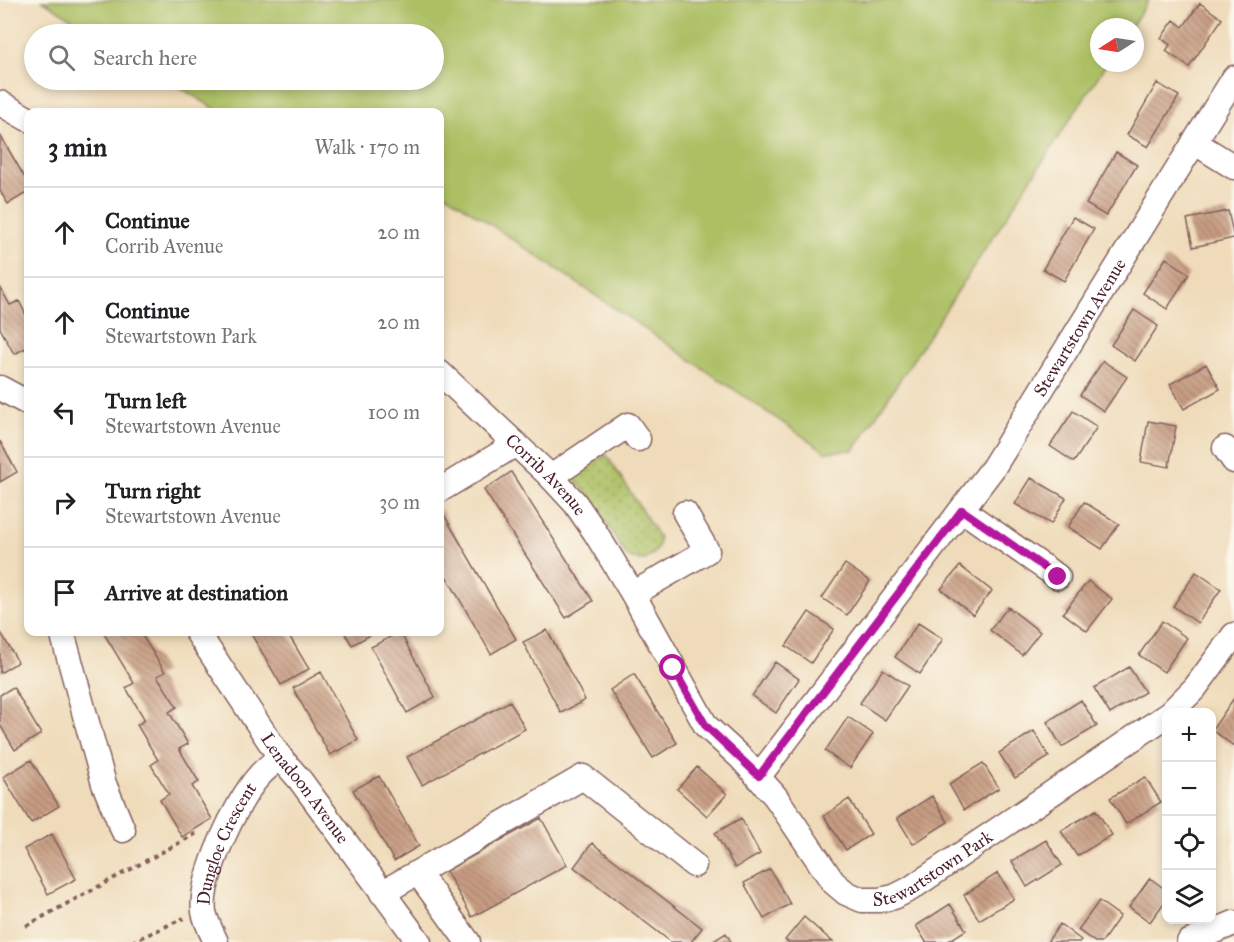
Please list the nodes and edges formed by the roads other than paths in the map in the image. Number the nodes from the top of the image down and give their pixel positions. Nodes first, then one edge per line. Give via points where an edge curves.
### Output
1 (1234, 78) edge
2 (0, 103) edge
3 (24, 117) edge
4 (1194, 142) junction
5 (1234, 167) edge
6 (444, 377) edge
7 (0, 388) edge
8 (24, 401) edge
9 (638, 439) dead end
10 (516, 444) junction
11 (551, 477) junction
12 (444, 488) edge
13 (962, 510) junction
14 (685, 513) dead end
15 (1058, 577) dead end
16 (633, 594) junction
17 (1234, 635) edge
18 (63, 636) edge
19 (200, 636) edge
20 (1175, 708) edge
21 (1162, 719) edge
22 (706, 726) joint
23 (280, 757) junction
24 (759, 776) junction
25 (123, 830) dead end
26 (694, 865) dead end
27 (418, 873) junction
28 (382, 893) junction
29 (1234, 922) edge
30 (216, 942) edge
31 (419, 942) edge
32 (468, 942) edge
33 (1189, 942) edge

1 - 4 street, Stewartstown Avenue
2 - 3 street
4 - 5 street
4 - 13 street, Stewartstown Avenue via 993,468
6 - 10 street, Corrib Avenue
7 - 8 street
9 - 11 street via 628,426
10 - 11 street, Corrib Avenue
10 - 12 street
11 - 16 street, Corrib Avenue via 596,532
13 - 15 street
13 - 24 street, Stewartstown Avenue
14 - 16 street via 707,551
16 - 22 street, Corrib Avenue
17 - 20 street via 1196,688
18 - 25 street via 104,784
19 - 23 street, Lenadoon Avenue
21 - 24 street, Stewartstown Park via 910,889 879,900 862,900 832,882
22 - 24 street, Stewartstown Park
23 - 28 street, Lenadoon Avenue
23 - 30 street, Dungloe Crescent via 259,776 227,827 210,874 204,911
26 - 27 street via 583,777
27 - 28 street
27 - 32 street
28 - 31 street, Lenadoon Avenue
29 - 33 street

